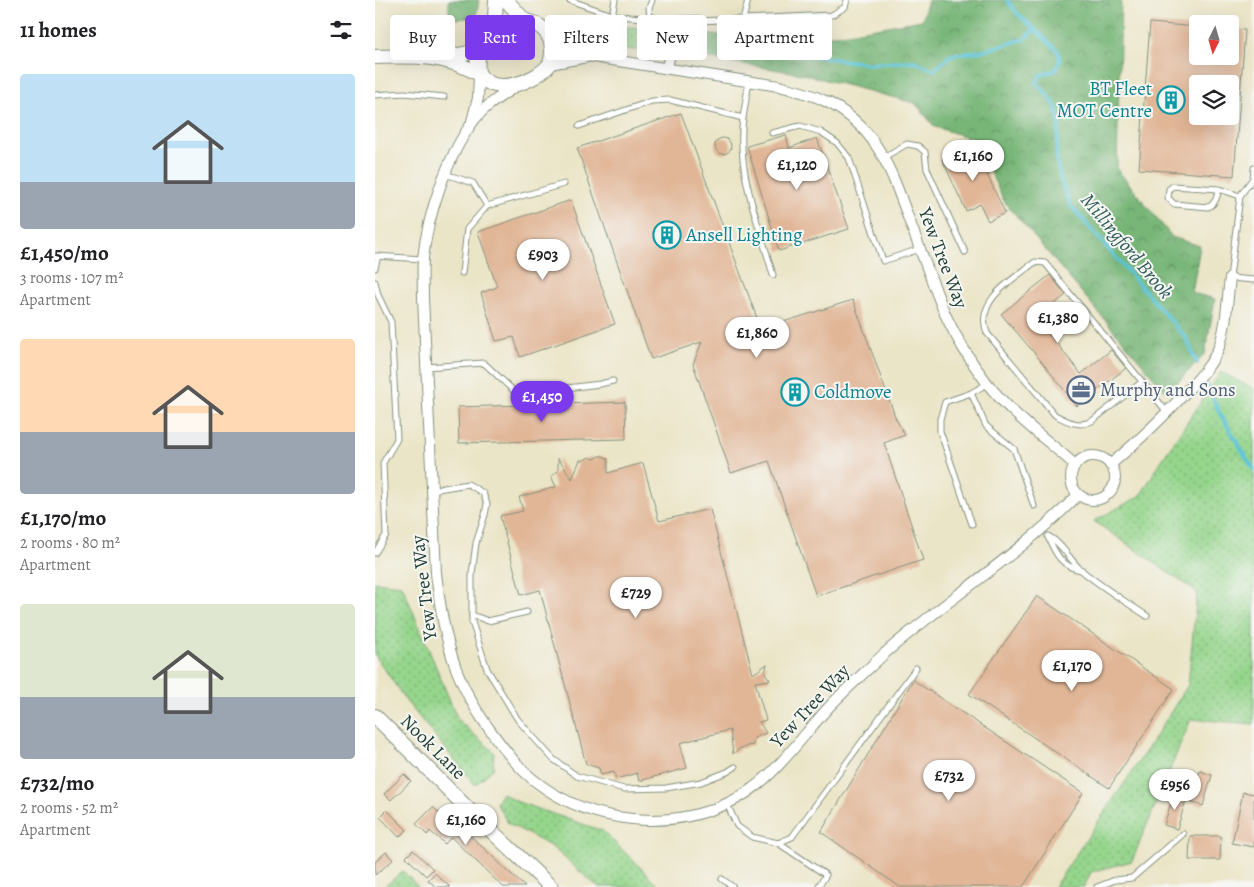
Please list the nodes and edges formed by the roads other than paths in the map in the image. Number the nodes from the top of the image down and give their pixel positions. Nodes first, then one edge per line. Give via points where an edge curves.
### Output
1 (496, 0) edge
2 (507, 0) edge
3 (569, 0) edge
4 (615, 0) edge
5 (652, 0) edge
6 (748, 0) edge
7 (847, 0) edge
8 (612, 14) junction
9 (495, 15) edge
10 (520, 15) edge
11 (650, 15) edge
12 (744, 15) edge
13 (832, 15) edge
14 (637, 18) edge
15 (535, 23) edge
16 (545, 32) edge
17 (375, 57) edge
18 (390, 57) edge
19 (444, 60) edge
20 (476, 60) edge
21 (551, 60) edge
22 (569, 60) edge
23 (613, 60) edge
24 (668, 60) edge
25 (550, 64) junction
26 (667, 68) junction
27 (479, 74) junction
28 (749, 81) junction
29 (518, 84) junction
30 (375, 95) edge
31 (444, 97) dead end
32 (743, 118) junction
33 (472, 122) junction
34 (579, 126) dead end
35 (772, 133) dead end
36 (884, 157) junction
37 (1254, 168) edge
38 (445, 174) junction
39 (564, 184) dead end
40 (1219, 189) junction
41 (1240, 196) junction
42 (487, 206) junction
43 (920, 249) junction
44 (965, 252) dead end
45 (377, 256) edge
46 (423, 259) junction
47 (375, 268) edge
48 (461, 274) dead end
49 (773, 274) dead end
50 (1230, 278) junction
51 (1254, 280) edge
52 (375, 282) edge
53 (426, 367) junction
54 (613, 381) dead end
55 (1142, 382) junction
56 (987, 384) junction
57 (971, 393) junction
58 (1167, 412) junction
59 (1075, 465) junction
60 (1110, 465) junction
61 (432, 490) junction
62 (1078, 495) junction
63 (1034, 506) dead end
64 (972, 524) dead end
65 (1046, 532) junction
66 (375, 552) edge
67 (1082, 570) junction
68 (527, 612) dead end
69 (472, 615) junction
70 (1147, 616) dead end
71 (916, 668) dead end
72 (375, 716) edge
73 (735, 767) dead end
74 (727, 804) junction
75 (1183, 834) dead end
76 (778, 843) junction
77 (722, 879) dead end
78 (551, 887) edge
79 (733, 887) edge
80 (818, 887) edge
81 (1097, 887) edge

1 - 9 street
2 - 10 street
3 - 8 lane
4 - 8 lane
5 - 11 lane
6 - 12 lane
7 - 13 lane via 845,7
8 - 14 lane
15 - 16 street
17 - 18 street
19 - 27 street
20 - 27 street
21 - 25 street
22 - 25 street, Yew Tree Way
23 - 26 street, Yew Tree Way
24 - 26 street
25 - 29 street via 533,78
26 - 28 street, Yew Tree Way
27 - 29 street via 495,85
27 - 33 street, Yew Tree Way
28 - 32 lane
28 - 36 street, Yew Tree Way via 807,93 836,106 873,138
29 - 33 street, Yew Tree Way
30 - 31 lane via 404,93
32 - 34 lane via 670,100 652,101
32 - 49 lane via 740,139 744,172
33 - 38 street, Yew Tree Way
35 - 43 lane via 800,126 821,132 837,143 849,158 883,261
36 - 43 street, Yew Tree Way
36 - 44 lane via 907,144 918,146 925,152 927,169
37 - 41 lane via 1253,178
38 - 42 lane via 473,183
38 - 46 street, Yew Tree Way via 431,216
39 - 42 lane
40 - 40 lane via 1173,186 1169,189 1168,198 1174,204 1208,207 1215,202
40 - 41 lane
41 - 50 lane
42 - 48 lane via 467,229
43 - 56 street, Yew Tree Way via 954,333
45 - 46 lane
45 - 47 lane
46 - 53 street, Yew Tree Way
50 - 51 lane
50 - 58 street via 1219,347 1201,375
52 - 66 lane via 391,322 397,439 383,462 386,535
53 - 54 lane via 484,363 517,394
53 - 61 street, Yew Tree Way
55 - 55 lane via 1092,422 1066,421 1055,415 987,333 987,306 992,297 1035,262 1045,263
55 - 58 lane
56 - 57 lane
56 - 59 street, Yew Tree Way
57 - 63 lane via 986,426 1014,449
57 - 64 lane via 945,402 940,431
58 - 60 street
59 - 60 street via 1092,456
59 - 62 street via 1071,471 1071,484
60 - 62 street via 1115,478 1110,492 1097,500
61 - 69 lane via 468,484 483,493 487,504 476,543
61 - 74 street, Yew Tree Way via 436,573 447,641 473,704 517,764 540,784 571,803 609,816 638,820 674,819
62 - 65 street, Yew Tree Way
65 - 67 lane
65 - 67 lane via 1055,553 1063,562 1068,567
65 - 74 street, Yew Tree Way via 886,653 829,708 774,770
67 - 70 lane
68 - 69 lane via 488,621
69 - 73 lane via 487,669 518,720 553,759 577,776 623,789 666,788 701,782
71 - 76 lane via 792,837
72 - 78 street, Nook Lane
74 - 76 lane via 737,826 752,837
75 - 81 lane via 1132,878
76 - 80 lane via 826,874
77 - 79 lane

